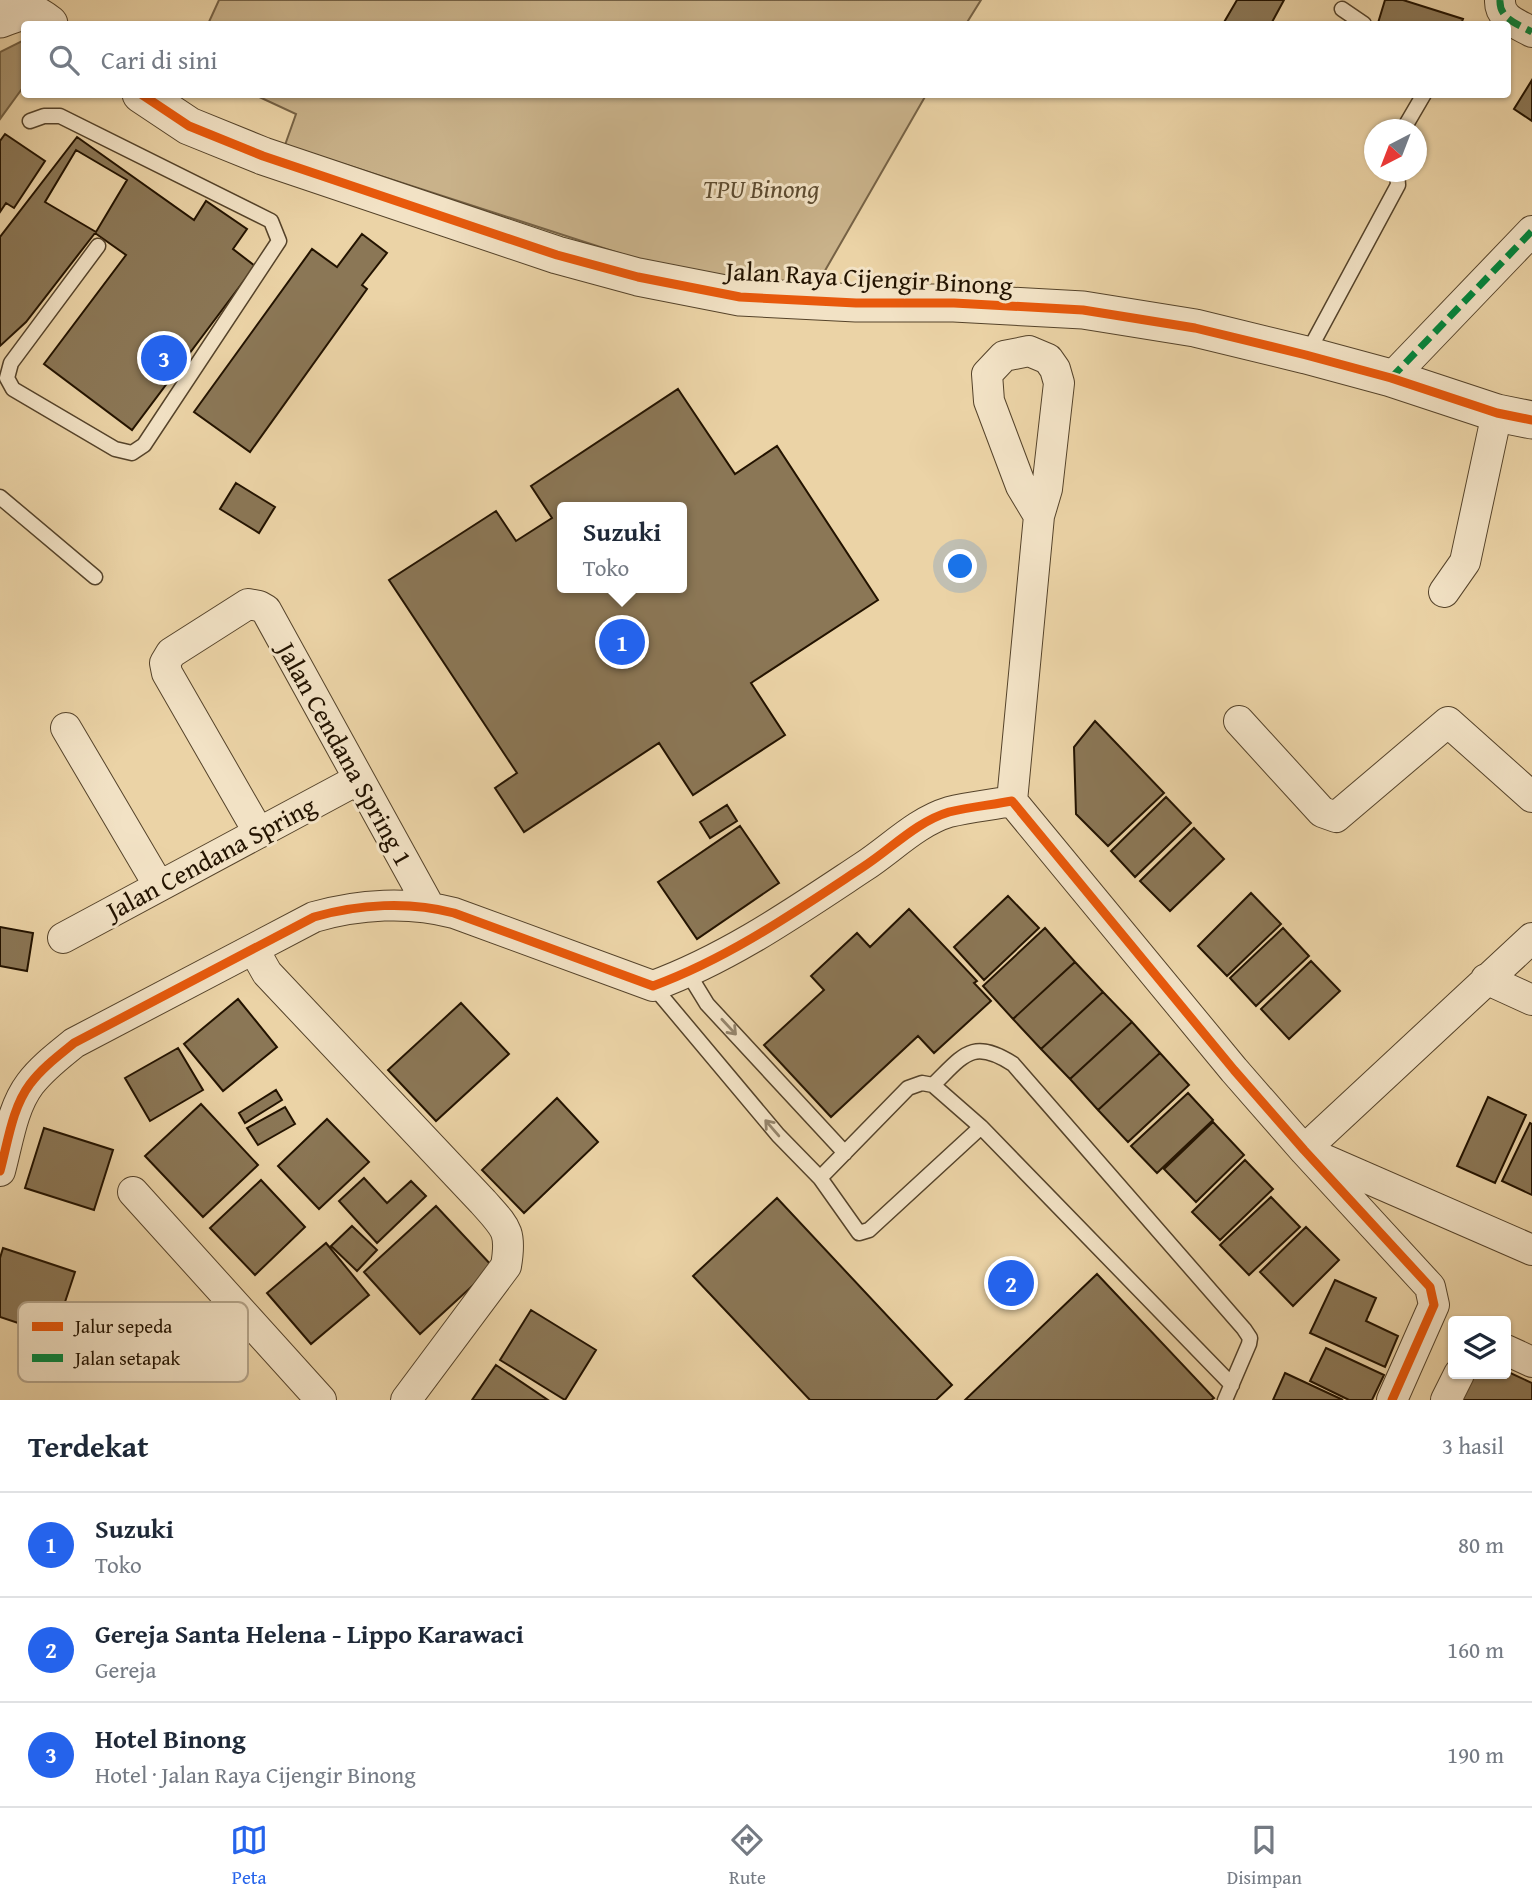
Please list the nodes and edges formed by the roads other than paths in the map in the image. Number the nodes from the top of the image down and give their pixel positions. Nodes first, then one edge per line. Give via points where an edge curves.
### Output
1 (1500, 0) edge
2 (1342, 9) dead end
3 (0, 19) edge
4 (45, 21) edge
5 (1360, 21) edge
6 (1511, 21) edge
7 (1511, 21) edge
8 (1532, 32) edge
9 (147, 98) edge
10 (1422, 98) edge
11 (1409, 119) edge
12 (30, 121) dead end
13 (1398, 182) edge
14 (1532, 231) edge
15 (98, 246) dead end
16 (1306, 355) junction
17 (1391, 378) junction
18 (4, 383) edge
19 (1515, 416) edge
20 (0, 497) edge
21 (1039, 516) junction
22 (95, 577) dead end
23 (1444, 592) dead end
24 (1239, 721) dead end
25 (66, 728) dead end
26 (359, 779) junction
27 (1532, 797) edge
28 (1012, 801) junction
29 (259, 833) junction
30 (159, 886) junction
31 (429, 906) junction
32 (63, 938) dead end
33 (1532, 938) edge
34 (254, 950) junction
35 (688, 973) junction
36 (1486, 979) junction
37 (653, 986) junction
38 (1532, 1000) edge
39 (933, 1084) junction
40 (981, 1127) junction
41 (1304, 1150) junction
42 (845, 1153) junction
43 (0, 1171) edge
44 (820, 1178) junction
45 (133, 1192) dead end
46 (1532, 1250) edge
47 (232, 1302) edge
48 (248, 1319) edge
49 (1511, 1352) edge
50 (1532, 1362) edge
51 (1456, 1379) edge
52 (1232, 1385) junction
53 (321, 1400) edge
54 (405, 1400) edge
55 (1225, 1400) edge
56 (1392, 1400) edge
57 (1446, 1400) edge

1 - 7 street via 1502,12
2 - 5 lane
3 - 4 street via 21,11
6 - 8 street
9 - 16 street, Jalan Raya Cijengir Binong via 190,126 263,156 557,255 638,277 740,297 1083,310 1195,328
10 - 11 lane
12 - 18 lane via 60,116 271,221 279,243 144,445 132,453 115,449
13 - 16 lane
14 - 17 street
15 - 18 lane via 12,363
16 - 17 street, Jalan Raya Cijengir Binong
17 - 19 street, Jalan Raya Cijengir Binong
19 - 23 street via 1465,562
20 - 22 lane
21 - 21 street via 1021,486 989,401 988,374 1004,356 1029,351 1048,359 1059,383
21 - 28 street
24 - 27 street via 1322,812 1336,817 1448,722
25 - 30 street
26 - 29 street, Jalan Cendana Spring
26 - 29 street, Jalan Cendana Spring 1 via 266,610 248,604 172,653 165,663
26 - 31 street, Jalan Cendana Spring 1
28 - 35 street via 948,813 921,824 785,919
28 - 41 street
29 - 30 street, Jalan Cendana Spring
30 - 32 street, Jalan Cendana Spring
31 - 34 street via 348,907 314,917
31 - 37 street
33 - 36 street
34 - 43 street via 74,1043 44,1068 16,1109
34 - 54 street via 267,974 482,1202 510,1241 506,1266
35 - 37 street
35 -> 42 lane via 707,1004
36 - 38 street
36 - 41 street
44 -> 37 lane
39 - 40 lane
39 - 42 lane via 908,1087
39 - 52 lane via 960,1058 979,1049 995,1052 1013,1064 1244,1329 1249,1344
40 - 44 lane via 864,1233 859,1233
40 - 52 lane
41 - 46 street
41 - 56 street via 1430,1287 1434,1298
42 - 44 lane
45 - 47 street
48 - 53 street
49 - 50 street
51 - 57 street
52 - 55 lane

